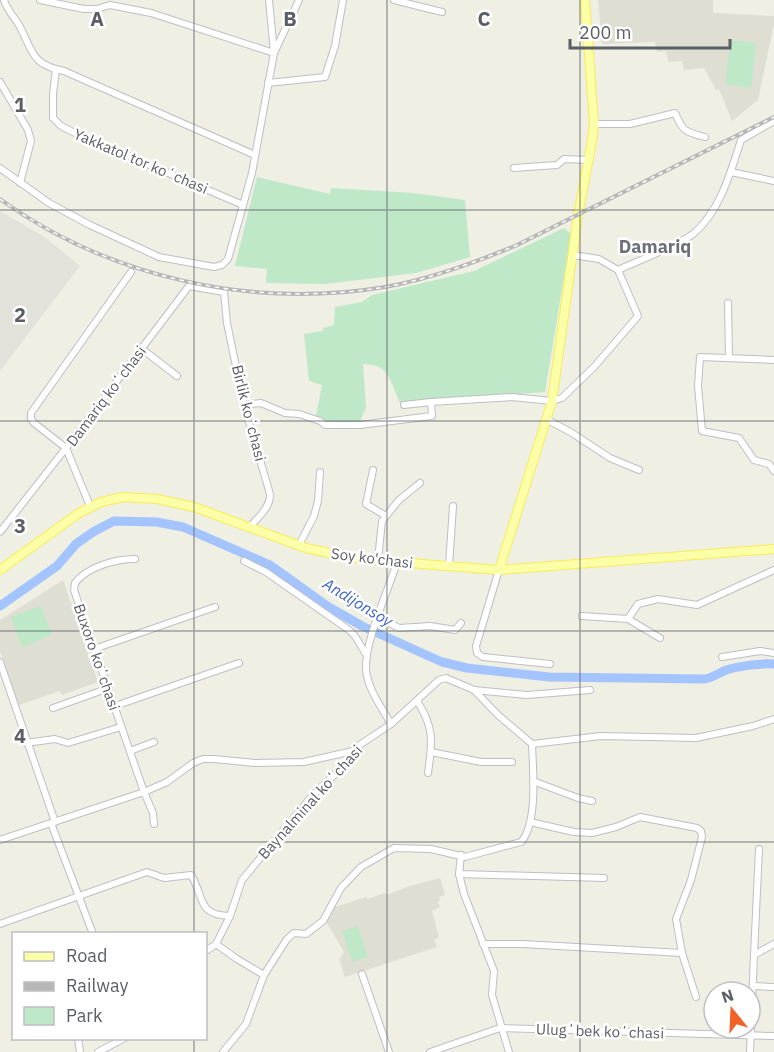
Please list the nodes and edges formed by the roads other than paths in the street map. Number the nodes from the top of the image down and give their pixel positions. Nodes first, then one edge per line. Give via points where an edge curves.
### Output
1 (4, 0) edge
2 (40, 0) edge
3 (269, 0) edge
4 (299, 0) edge
5 (343, 0) edge
6 (394, 0) edge
7 (585, 0) edge
8 (442, 12) dead end
9 (274, 53) junction
10 (56, 69) junction
11 (0, 82) edge
12 (268, 83) junction
13 (774, 121) edge
14 (594, 124) junction
15 (705, 137) dead end
16 (255, 156) junction
17 (588, 160) junction
18 (0, 168) edge
19 (514, 168) dead end
20 (731, 172) junction
21 (774, 181) edge
22 (20, 183) junction
23 (243, 205) junction
24 (573, 255) junction
25 (618, 270) junction
26 (131, 272) dead end
27 (224, 292) joint
28 (728, 303) dead end
29 (142, 349) junction
30 (729, 357) junction
31 (774, 360) edge
32 (177, 376) dead end
33 (552, 401) junction
34 (431, 402) junction
35 (244, 405) junction
36 (404, 405) dead end
37 (546, 419) junction
38 (66, 448) junction
39 (373, 470) dead end
40 (639, 470) dead end
41 (774, 471) edge
42 (320, 472) dead end
43 (420, 483) dead end
44 (90, 506) junction
45 (453, 506) dead end
46 (386, 516) junction
47 (250, 527) junction
48 (0, 532) edge
49 (299, 545) junction
50 (774, 549) edge
51 (135, 559) dead end
52 (378, 560) junction
53 (244, 561) dead end
54 (397, 562) junction
55 (449, 566) junction
56 (0, 570) edge
57 (499, 570) junction
58 (774, 570) edge
59 (215, 607) dead end
60 (582, 616) dead end
61 (378, 619) junction
62 (628, 619) junction
63 (461, 623) dead end
64 (660, 638) dead end
65 (94, 649) junction
66 (774, 653) edge
67 (368, 656) junction
68 (722, 657) dead end
69 (0, 662) edge
70 (239, 663) dead end
71 (550, 664) dead end
72 (109, 688) junction
73 (474, 690) junction
74 (590, 690) dead end
75 (417, 701) junction
76 (115, 706) junction
77 (53, 708) dead end
78 (774, 719) edge
79 (391, 724) junction
80 (121, 728) junction
81 (154, 742) dead end
82 (26, 743) junction
83 (532, 744) junction
84 (130, 751) junction
85 (353, 752) junction
86 (431, 752) junction
87 (512, 762) dead end
88 (428, 773) dead end
89 (533, 781) junction
90 (144, 792) junction
91 (592, 801) dead end
92 (530, 822) junction
93 (53, 823) junction
94 (154, 824) dead end
95 (0, 840) edge
96 (759, 849) dead end
97 (461, 855) junction
98 (459, 874) junction
99 (604, 878) dead end
100 (79, 896) junction
101 (230, 916) junction
102 (0, 924) edge
103 (93, 932) edge
104 (216, 944) junction
105 (483, 944) junction
106 (500, 944) junction
107 (774, 944) edge
108 (207, 949) edge
109 (682, 953) junction
110 (488, 955) junction
111 (754, 955) junction
112 (363, 974) dead end
113 (264, 975) junction
114 (754, 980) edge
115 (696, 997) dead end
116 (501, 1028) junction
117 (702, 1034) edge
118 (121, 1040) edge
119 (98, 1052) edge
120 (223, 1052) edge
121 (388, 1052) edge
122 (429, 1052) edge
123 (509, 1052) edge

1 - 10 street via 33,56
2 - 9 street via 84,9 110,5 151,13
3 - 9 street
4 - 9 street
5 - 12 street via 325,77
6 - 8 street
7 - 14 main road
9 - 12 street
10 - 16 street
10 - 23 street, Yakkatol tor koʻchasi via 52,114 56,123
11 - 22 street via 31,141
12 - 16 street
13 - 20 street via 741,140
14 - 15 street via 630,124 675,113 686,132
14 - 17 main road
16 - 23 street
17 - 19 street via 564,159 557,165
17 - 24 main road
18 - 22 street
20 - 21 street
20 - 25 street via 705,222 692,235
22 - 23 street via 90,225 159,257 214,267 228,259
24 - 25 street via 599,259
24 - 33 main road
25 - 33 street via 638,316 573,390
26 - 38 street via 31,413 34,423
27 - 29 street, Damariq koʻchasi via 189,286
27 - 35 street, Birlik koʻchasi
28 - 30 street
29 - 32 street
29 - 38 street, Damariq koʻchasi
30 - 31 street
30 - 41 street via 700,357 702,431 739,438 754,460 769,464
33 - 34 street via 512,397
33 - 37 main road
34 - 35 street via 432,416 360,425 325,425 261,403
34 - 36 street
35 - 47 street, Birlik koʻchasi via 270,501
37 - 40 street via 610,458
37 - 57 main road
38 - 44 street
38 - 48 street, Damariq koʻchasi
39 - 46 street via 366,504
42 - 49 street via 314,516
43 - 46 street
44 - 47 main road, Soy ko'chasi via 123,497 158,499
44 - 56 main road, Soy ko'chasi
45 - 55 street
46 - 52 street via 380,528
47 - 49 main road, Soy ko'chasi
49 - 52 main road, Soy ko'chasi
50 - 57 main road, Soy ko'chasi
51 - 65 street, Buxoro koʻchasi via 96,568 75,583
52 - 54 main road, Soy ko'chasi
53 - 67 street via 349,630
54 - 55 main road, Soy ko'chasi
54 - 61 street
55 - 57 main road, Soy ko'chasi
57 - 71 street via 477,653 483,657
58 - 62 street via 697,605 658,599 638,604
59 - 65 street
60 - 62 street
61 - 63 street via 399,628 430,626 455,630
61 - 67 street
62 - 64 street
65 - 72 street, Buxoro koʻchasi
66 - 68 street via 760,651
67 - 79 street via 366,669 371,688
69 - 82 street
70 - 76 street
72 - 76 street, Buxoro koʻchasi
72 - 77 street
73 - 74 street via 526,695
73 - 75 street, Baynalminal koʻchasi via 446,678
73 - 83 street
75 - 79 street, Baynalminal koʻchasi
75 - 86 street via 429,723
76 - 80 street, Buxoro koʻchasi
78 - 83 street via 696,738 601,736
79 - 85 street, Baynalminal koʻchasi
80 - 82 street via 68,743 55,739
80 - 84 street, Buxoro koʻchasi
81 - 84 street
82 - 93 street
83 - 89 street
84 - 90 street, Buxoro koʻchasi
85 - 90 street via 304,762 203,759
85 - 101 street, Baynalminal koʻchasi via 242,880
86 - 87 street via 481,762
86 - 88 street
89 - 91 street
89 - 92 street
90 - 93 street
90 - 94 street, Buxoro koʻchasi
92 - 97 street via 517,844
92 - 109 street via 592,833 640,817 701,831 691,880 675,919
93 - 95 street
93 - 100 street
96 - 111 street
97 - 98 street
97 - 113 street via 394,848 361,867 341,888 323,921 306,934 294,933 287,939
98 - 99 street
98 - 105 street
100 - 101 street via 147,872 164,878 191,874 209,912
100 - 102 street
100 - 103 street
101 - 104 street, Baynalminal koʻchasi
104 - 108 street, Baynalminal koʻchasi
104 - 113 street
105 - 106 street
105 - 110 street
106 - 109 street
106 - 110 street
107 - 111 street
109 - 115 street
110 - 116 street via 494,971 492,995
111 - 114 street
112 - 121 street
113 - 120 street via 246,1024
116 - 117 street, Ulugʻbek koʻchasi
116 - 122 street, Ulugʻbek koʻchasi
116 - 123 street
118 - 119 street

